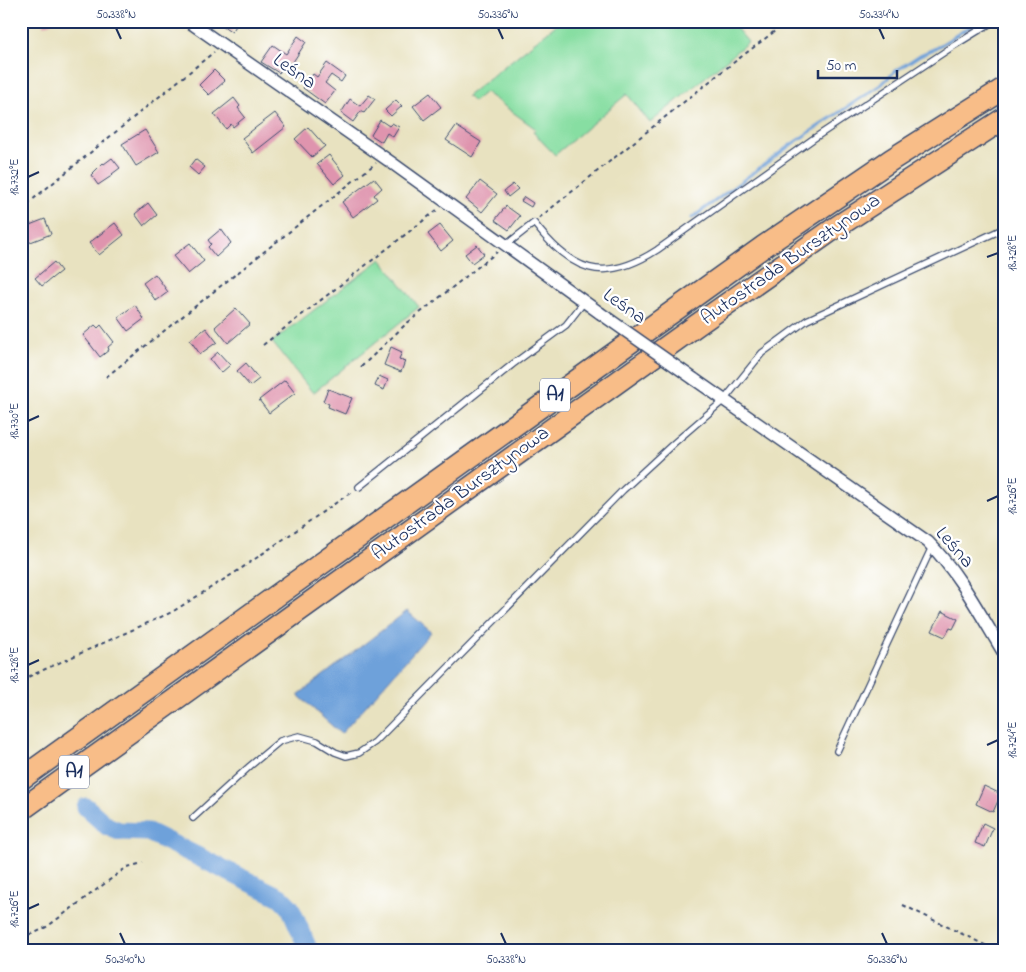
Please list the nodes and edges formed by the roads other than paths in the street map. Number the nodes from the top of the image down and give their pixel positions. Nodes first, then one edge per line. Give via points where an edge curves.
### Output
1 (188, 21) edge
2 (994, 21) edge
3 (1005, 88) edge
4 (1005, 118) edge
5 (1005, 228) edge
6 (506, 245) junction
7 (584, 302) junction
8 (724, 400) junction
9 (359, 488) road end
10 (932, 546) junction
11 (1005, 655) edge
12 (837, 751) dead end
13 (21, 779) edge
14 (21, 810) edge
15 (193, 818) dead end

1 - 6 street, Leśna
2 - 6 lane via 821,134 656,250 630,264 600,270 585,266 558,250 534,223
3 - 13 highway, Autostrada Bursztynowa / A1 via 763,247
4 - 14 highway, Autostrada Bursztynowa / A1 via 835,228 697,325
5 - 8 lane via 807,320 762,353
6 - 7 street, Leśna
7 - 8 street, Leśna, bridge
7 - 9 lane via 566,325
8 - 10 street, Leśna
8 - 15 lane via 623,490 375,742 359,753 346,756 299,736 280,741
10 - 11 street, Leśna via 955,574
10 - 12 lane

